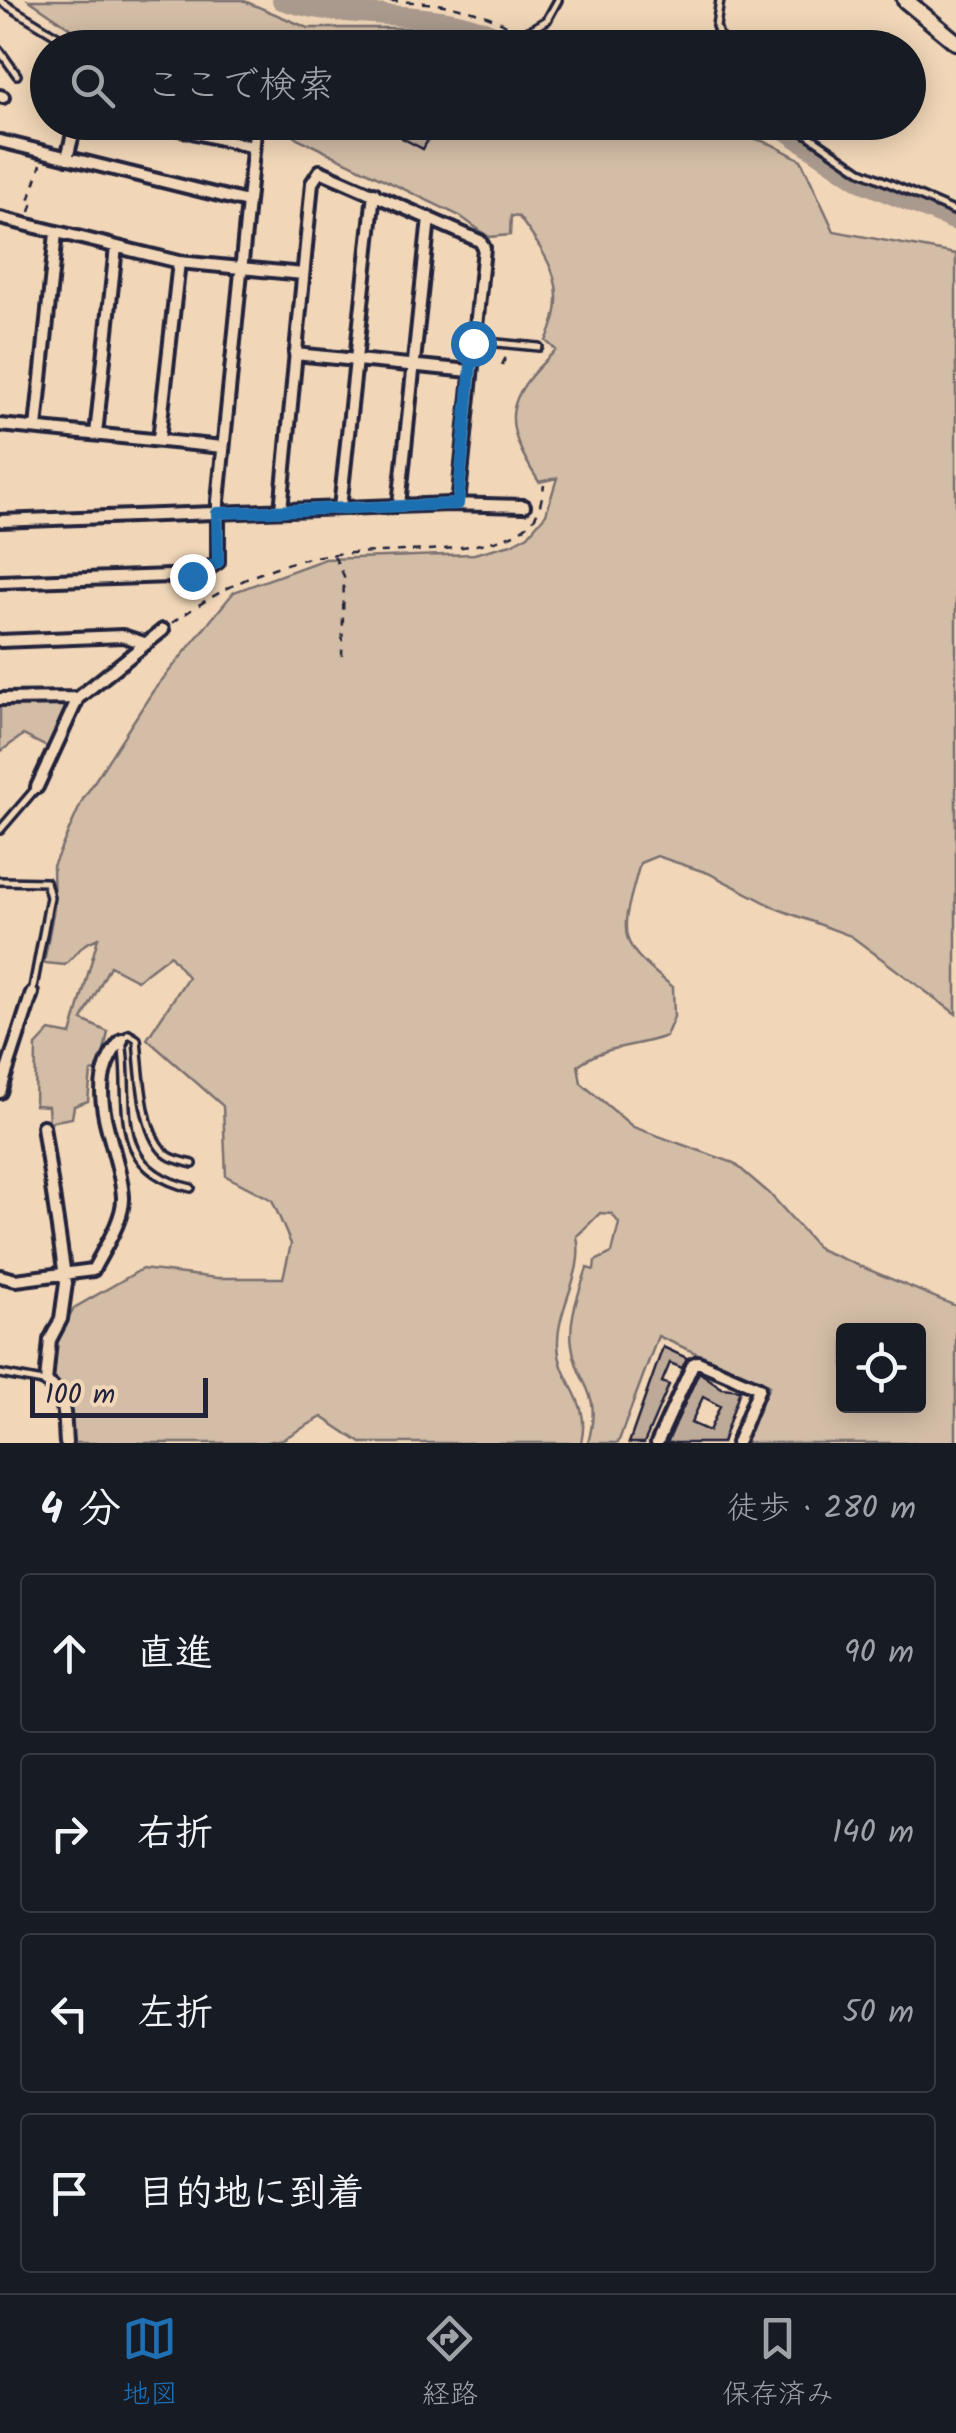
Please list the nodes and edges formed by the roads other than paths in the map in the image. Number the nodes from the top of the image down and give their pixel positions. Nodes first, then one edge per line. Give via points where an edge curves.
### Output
1 (558, 0) edge
2 (720, 0) edge
3 (904, 0) edge
4 (0, 1) edge
5 (48, 30) edge
6 (530, 30) edge
7 (717, 30) edge
8 (956, 42) edge
9 (0, 52) edge
10 (18, 75) dead end
11 (72, 140) edge
12 (224, 140) edge
13 (254, 140) edge
14 (815, 140) edge
15 (0, 141) edge
16 (253, 147) junction
17 (67, 158) junction
18 (374, 193) junction
19 (247, 202) junction
20 (956, 212) edge
21 (0, 218) edge
22 (429, 218) junction
23 (56, 232) junction
24 (116, 247) junction
25 (178, 262) junction
26 (241, 270) junction
27 (303, 274) junction
28 (474, 341) junction
29 (539, 347) dead end
30 (296, 354) junction
31 (355, 359) junction
32 (414, 364) junction
33 (470, 371) junction
34 (0, 424) edge
35 (36, 428) junction
36 (96, 434) junction
37 (159, 439) junction
38 (223, 447) junction
39 (458, 504) junction
40 (399, 506) junction
41 (524, 506) dead end
42 (340, 508) junction
43 (280, 510) junction
44 (217, 513) junction
45 (0, 521) edge
46 (0, 582) edge
47 (163, 630) road end
48 (0, 641) edge
49 (144, 643) junction
50 (78, 698) junction
51 (0, 699) edge
52 (37, 786) joint
53 (0, 830) edge
54 (0, 881) edge
55 (32, 993) joint
56 (122, 1040) junction
57 (0, 1092) edge
58 (43, 1126) dead end
59 (192, 1164) dead end
60 (191, 1188) dead end
61 (65, 1274) junction
62 (0, 1276) edge
63 (0, 1374) edge
64 (46, 1382) junction
65 (66, 1443) edge
66 (657, 1443) edge
67 (737, 1443) edge

1 - 6 lane via 547,20
2 - 7 lane
3 - 8 main road
4 - 5 lane
9 - 10 lane
11 - 17 street
12 - 16 street
13 - 16 street
14 - 20 lane via 861,172
15 - 17 street
16 - 19 street
17 - 19 street
18 - 22 street
18 - 27 street via 320,171 315,176
18 - 31 street
19 - 26 street
21 - 23 street
22 - 28 street via 484,248
22 - 32 street
23 - 24 street
23 - 35 street
24 - 25 street
24 - 36 street
25 - 26 street
25 - 37 street
26 - 27 street
26 - 38 street
27 - 30 street
28 - 29 lane
28 - 33 street
30 - 31 street
30 - 43 street
31 - 32 street
31 - 42 street
32 - 33 street
32 - 40 street
33 - 39 street
34 - 35 street
35 - 36 street
36 - 37 street
37 - 38 street
38 - 44 street
39 - 40 street
39 - 41 street
40 - 42 street
42 - 43 street
43 - 44 street
44 - 45 street
44 - 46 street via 218,562 199,576
47 - 49 street
48 - 49 street via 123,636
49 - 50 street
50 - 51 street
50 - 52 street
52 - 53 lane
54 - 55 lane via 46,882 50,896
55 - 57 street
56 - 59 lane via 129,1034 137,1039 145,1106 157,1141 169,1156
56 - 60 lane via 136,1154 155,1174
56 - 61 street via 108,1059 102,1100 123,1202 94,1270
58 - 61 street
61 - 62 street
61 - 64 street
63 - 64 lane
64 - 65 street via 64,1407
66 - 67 street via 698,1362 759,1388

